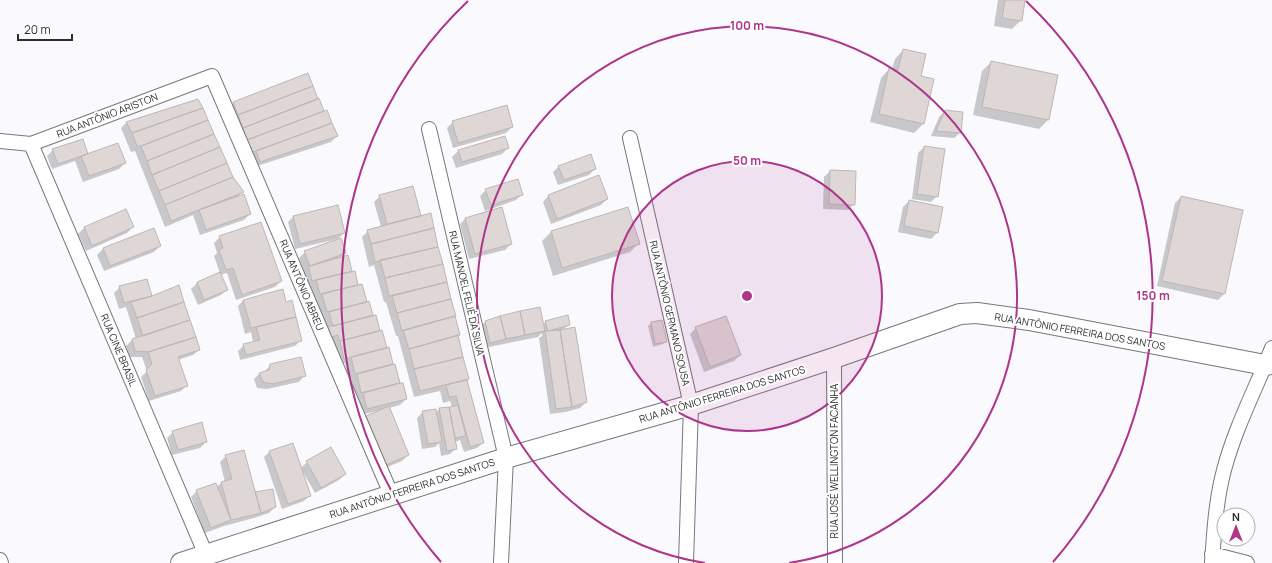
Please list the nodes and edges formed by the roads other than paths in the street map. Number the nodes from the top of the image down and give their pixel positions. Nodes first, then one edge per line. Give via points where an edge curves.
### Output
1 (212, 76) joint
2 (429, 129) dead end
3 (630, 138) dead end
4 (0, 141) edge
5 (31, 144) junction
6 (834, 358) junction
7 (1270, 359) edge
8 (691, 405) junction
9 (506, 458) junction
10 (392, 494) junction
11 (206, 555) junction
12 (1212, 559) edge
13 (0, 560) edge
14 (1, 563) edge
15 (181, 563) edge
16 (501, 563) edge
17 (686, 563) edge
18 (835, 563) edge
19 (1247, 563) edge

1 - 5 street, RUA ANTÔNIO ARISTON
1 - 10 street, RUA ANTÔNIO ABREU
2 - 9 street, RUA MANOEL FELIÉ DA SILVA
3 - 8 street, RUA ANTÔNIO GERMANO SOUSA
4 - 5 street, RUA ANTÔNIO ARISTON
5 - 11 street, RUA CINE BRASIL
6 - 7 street, RUA ANTÔNIO FERREIRA DOS SANTOS via 942,319 977,313
6 - 8 street, RUA ANTÔNIO FERREIRA DOS SANTOS
6 - 18 street, RUA JOSÉ WELLINGTON FACANHA
7 - 12 street via 1235,436 1224,469 1217,504
8 - 9 street, RUA ANTÔNIO FERREIRA DOS SANTOS
8 - 17 street, RUA ANTÔNIO GERMANO SOUSA
9 - 10 street, RUA ANTÔNIO FERREIRA DOS SANTOS
9 - 16 street, RUA MANOEL FELIÉ DA SILVA
10 - 11 street, RUA ANTÔNIO FERREIRA DOS SANTOS
11 - 15 street, RUA ANTÔNIO FERREIRA DOS SANTOS
12 - 19 street
13 - 14 street

